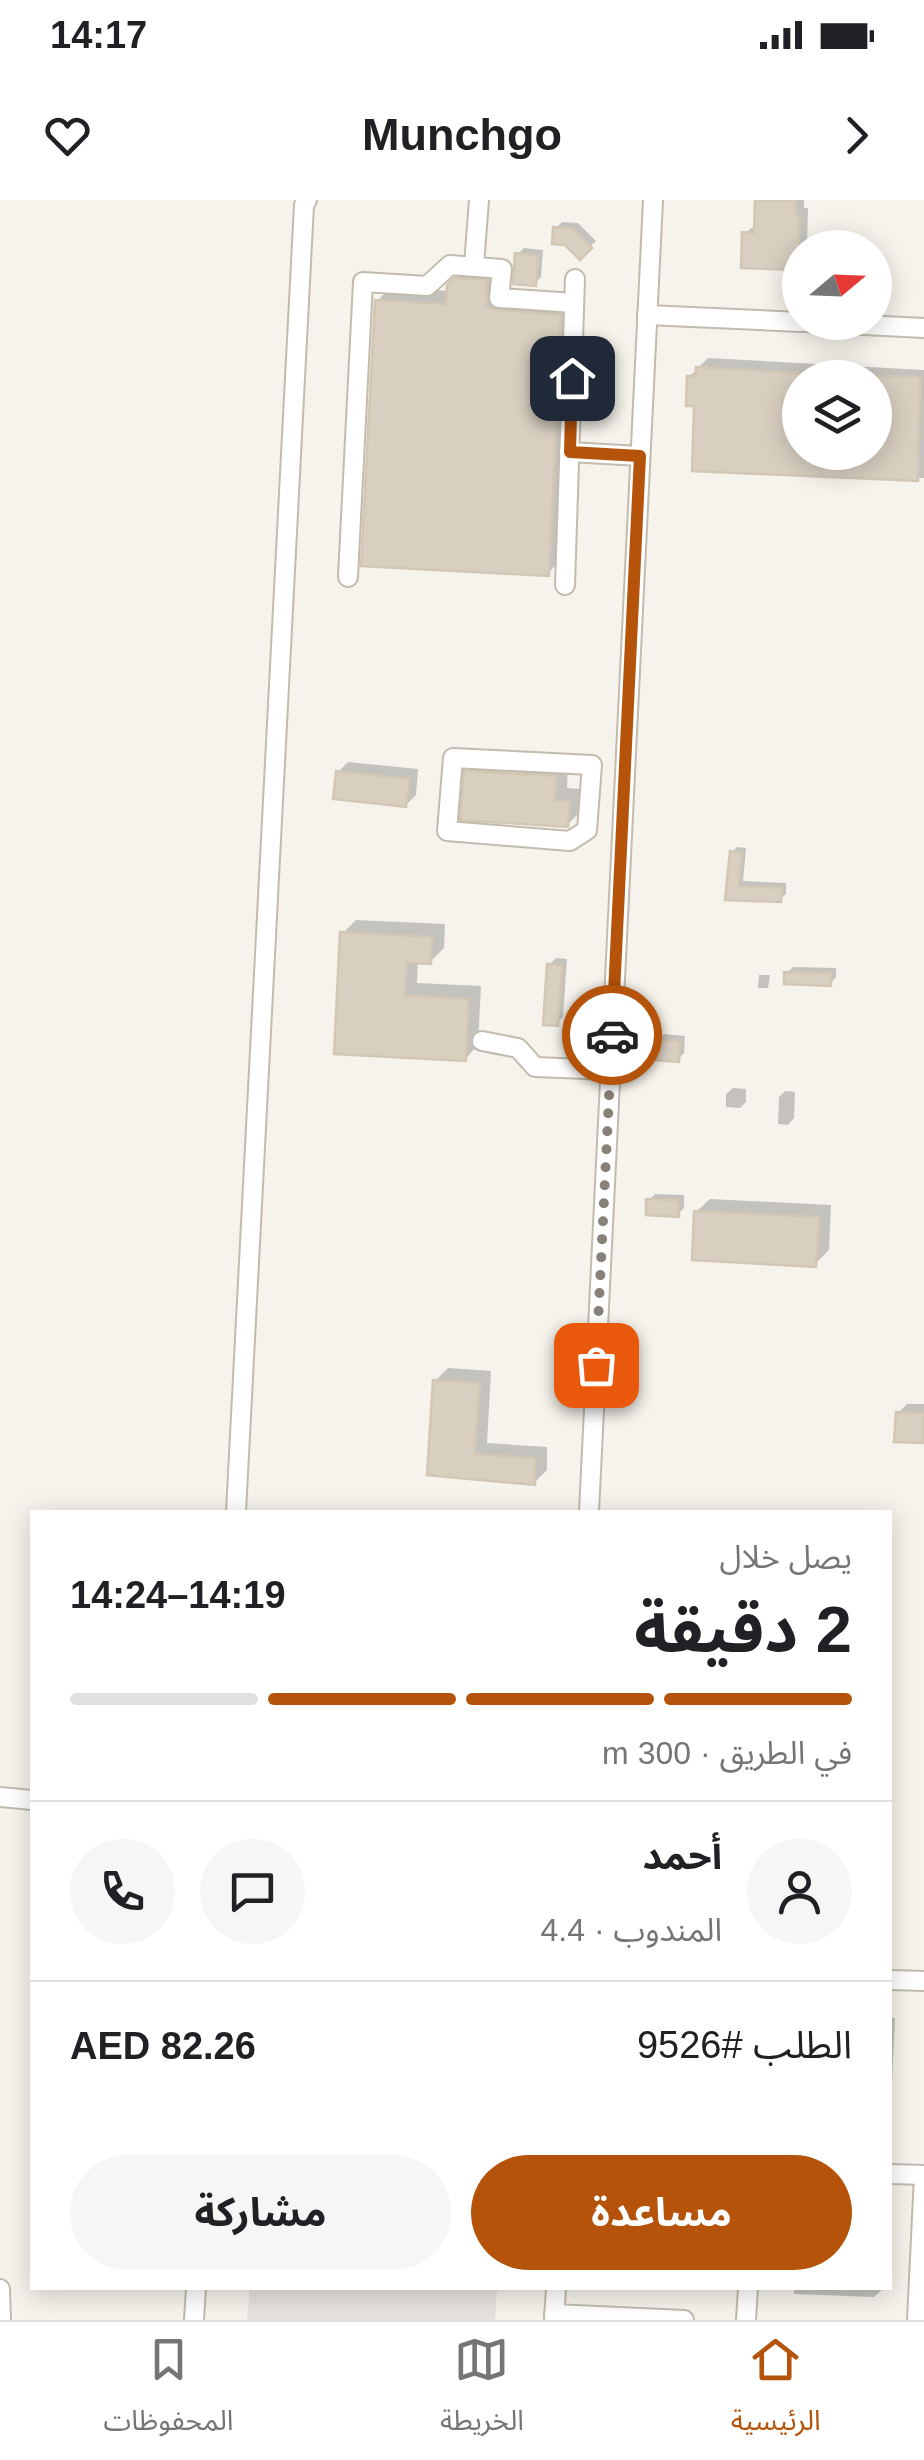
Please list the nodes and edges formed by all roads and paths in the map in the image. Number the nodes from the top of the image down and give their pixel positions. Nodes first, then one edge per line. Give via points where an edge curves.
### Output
1 (307, 200) edge
2 (479, 200) edge
3 (653, 200) edge
4 (474, 265) junction
5 (575, 279) dead end
6 (574, 303) junction
7 (647, 315) junction
8 (782, 321) edge
9 (892, 326) edge
10 (924, 328) edge
11 (570, 452) junction
12 (640, 456) junction
13 (348, 577) dead end
14 (565, 585) dead end
15 (590, 785) junction
16 (626, 786) junction
17 (482, 1042) dead end
18 (610, 1070) junction
19 (236, 1510) edge
20 (589, 1510) edge
21 (0, 1797) edge
22 (30, 1800) edge
23 (892, 1980) edge
24 (924, 1982) edge
25 (892, 2174) edge
26 (924, 2176) edge
27 (0, 2289) edge
28 (196, 2290) edge
29 (556, 2290) edge
30 (748, 2290) edge
31 (554, 2317) edge
32 (1, 2320) edge
33 (194, 2320) edge
34 (684, 2320) edge
35 (746, 2320) edge
36 (917, 2320) edge

1 - 19 street
2 - 4 street
3 - 7 street
4 - 6 street via 502,269 500,298
4 - 13 street via 450,264 428,286 363,282
5 - 6 street
6 - 11 street
7 - 8 street
7 - 12 street
9 - 10 street
11 - 12 street
11 - 14 street
12 - 16 street
15 - 15 street via 592,765 453,758 447,831 570,841 587,830
15 - 16 street
16 - 18 street
17 - 18 street via 518,1048 535,1067
18 - 20 street
21 - 22 street
23 - 24 street
25 - 26 street
26 - 36 street
27 - 32 street
28 - 33 street
29 - 31 street
30 - 35 street
31 - 34 street

